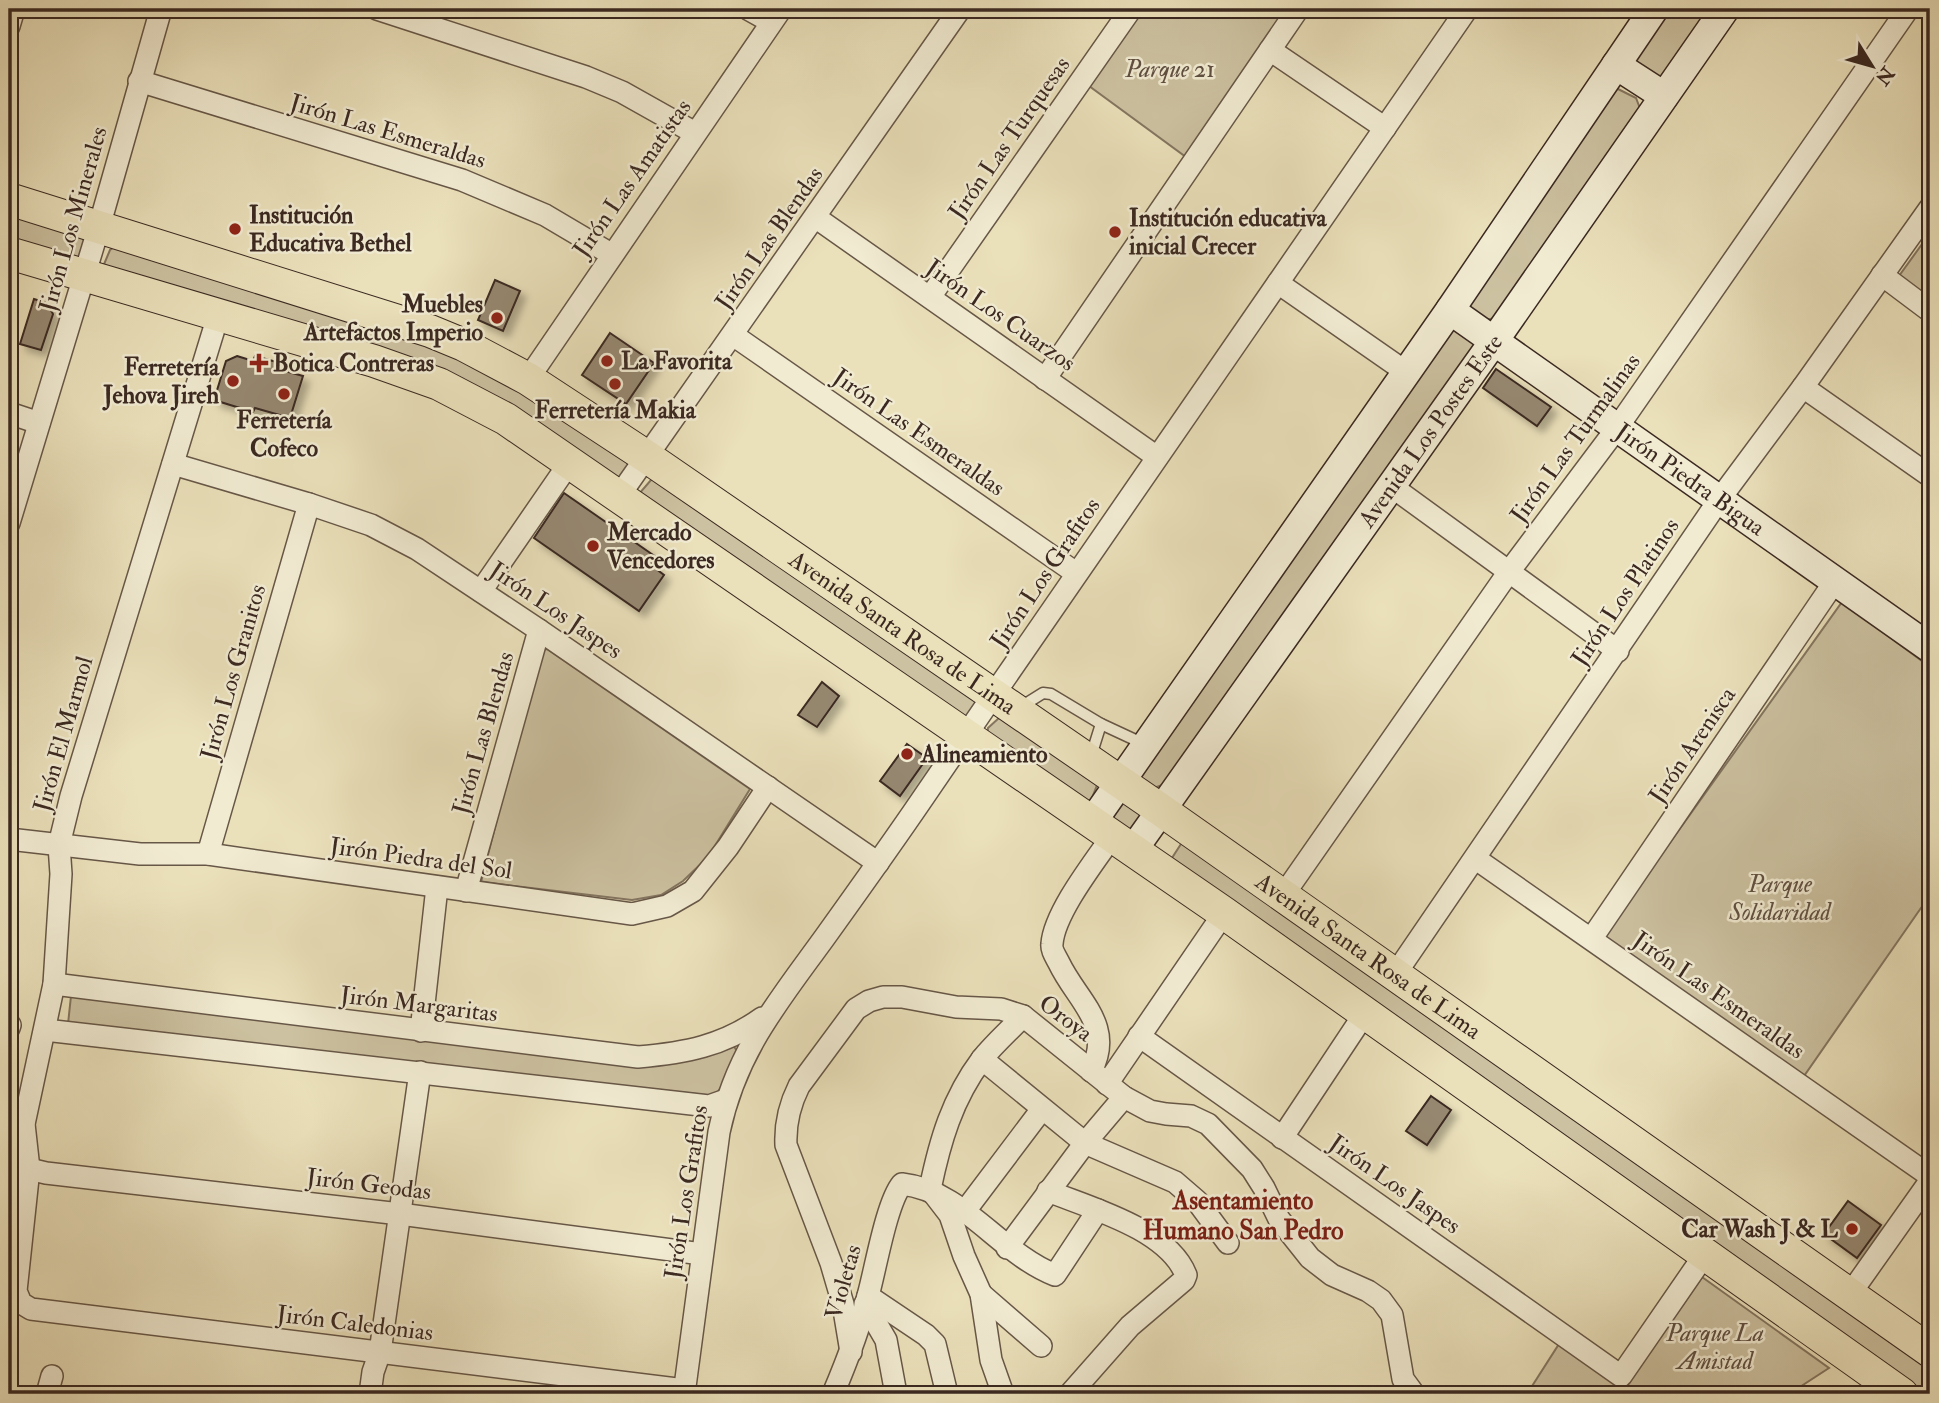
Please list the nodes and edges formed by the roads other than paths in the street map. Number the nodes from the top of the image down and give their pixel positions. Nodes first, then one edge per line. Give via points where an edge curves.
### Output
1 (14, 9) edge
2 (161, 9) edge
3 (377, 9) edge
4 (748, 9) edge
5 (960, 9) edge
6 (1131, 9) edge
7 (1298, 9) edge
8 (1467, 9) edge
9 (1654, 9) edge
10 (1726, 9) edge
11 (1908, 9) edge
12 (776, 15) edge
13 (9, 26) edge
14 (1270, 50) junction
15 (1616, 65) junction
16 (139, 81) junction
17 (1664, 96) junction
18 (1385, 128) junction
19 (695, 133) junction
20 (9, 199) edge
21 (1930, 208) edge
22 (815, 217) junction
23 (99, 228) junction
24 (9, 253) edge
25 (611, 254) junction
26 (1882, 275) junction
27 (84, 276) junction
28 (1278, 283) junction
29 (930, 297) junction
30 (1450, 310) junction
31 (1930, 311) edge
32 (218, 316) junction
33 (733, 335) junction
34 (1494, 341) junction
35 (1406, 372) junction
36 (528, 379) junction
37 (1045, 379) junction
38 (1803, 387) junction
39 (9, 414) edge
40 (39, 423) junction
41 (1617, 428) junction
42 (647, 457) junction
43 (1157, 457) junction
44 (570, 462) junction
45 (173, 464) junction
46 (1930, 476) edge
47 (1391, 486) junction
48 (619, 496) junction
49 (1719, 500) junction
50 (309, 504) junction
51 (9, 523) edge
52 (1076, 573) junction
53 (1508, 573) junction
54 (1836, 581) junction
55 (481, 591) junction
56 (539, 630) junction
57 (1930, 648) edge
58 (1618, 651) junction
59 (1003, 703) junction
60 (1101, 724) junction
61 (965, 736) junction
62 (1146, 745) junction
63 (1089, 761) junction
64 (1120, 782) junction
65 (768, 788) junction
66 (1161, 810) junction
67 (1113, 835) junction
68 (9, 839) edge
69 (59, 845) junction
70 (208, 854) junction
71 (1476, 859) junction
72 (878, 863) junction
73 (436, 887) junction
74 (466, 891) junction
75 (1282, 897) junction
76 (1224, 913) junction
77 (1592, 938) junction
78 (1394, 976) junction
79 (54, 984) junction
80 (769, 1012) junction
81 (1365, 1013) junction
82 (1023, 1016) junction
83 (45, 1030) junction
84 (421, 1031) junction
85 (1139, 1036) junction
86 (982, 1059) junction
87 (420, 1072) junction
88 (1099, 1077) junction
89 (1124, 1097) junction
90 (726, 1101) junction
91 (1042, 1109) junction
92 (24, 1124) junction
93 (1282, 1138) junction
94 (1084, 1143) junction
95 (9, 1148) edge
96 (29, 1168) junction
97 (1930, 1179) edge
98 (930, 1189) junction
99 (1048, 1191) junction
100 (1098, 1210) junction
101 (965, 1211) junction
102 (400, 1214) junction
103 (1228, 1243) dead end
104 (1007, 1248) junction
105 (702, 1254) junction
106 (1705, 1254) junction
107 (981, 1294) junction
108 (1850, 1294) junction
109 (867, 1300) junction
110 (21, 1303) joint
111 (1041, 1346) dead end
112 (1930, 1351) edge
113 (380, 1352) junction
114 (847, 1360) junction
115 (684, 1392) edge
116 (370, 1394) edge
117 (833, 1394) edge
118 (847, 1394) edge
119 (897, 1394) edge
120 (947, 1394) edge
121 (1003, 1394) edge
122 (1070, 1394) edge
123 (1414, 1394) edge
124 (1902, 1394) edge

1 - 13 street
2 - 16 street, Jirón Los Minerales
3 - 19 street via 586,77
4 - 12 street
5 - 22 street, Jirón Las Blendas
6 - 29 street, Jirón Las Turquesas
7 - 14 street
8 - 18 street, Jirón Los Grafitos
9 - 15 main road
10 - 17 main road, Avenida Los Postes Este
11 - 41 street, Jirón Las Turmalinas
12 - 19 street, Jirón Las Amatistas
14 - 18 street
14 - 37 street
15 - 17 main road
15 - 30 main road
16 - 23 street, Jirón Los Minerales
16 - 25 street, Jirón Las Esmeraldas via 462,180 545,215
17 - 34 main road, Avenida Los Postes Este
18 - 28 street, Jirón Los Grafitos
19 - 25 street, Jirón Las Amatistas
20 - 23 main road, Avenida Santa Rosa de Lima
21 - 26 street, Jirón Los Platinos
22 - 29 street, Jirón Los Cuarzos
22 - 33 street, Jirón Las Blendas
23 - 27 street, Jirón Los Minerales
23 - 36 main road, Avenida Santa Rosa de Lima via 430,331
24 - 27 main road, Avenida Santa Rosa de Lima
25 - 36 street, Jirón Las Amatistas
26 - 31 street
26 - 38 street, Jirón Los Platinos
27 - 32 main road, Avenida Santa Rosa de Lima
27 - 40 street, Jirón Los Minerales
28 - 35 street
28 - 43 street, Jirón Los Grafitos
29 - 37 street, Jirón Los Cuarzos
30 - 34 main road, Jirón Piedra Bigua
30 - 35 main road
32 - 44 main road, Avenida Santa Rosa de Lima via 439,384 506,419
32 - 45 street, Jirón El Marmol
33 - 42 street, Jirón Las Blendas
33 - 52 street, Jirón Las Esmeraldas
34 - 41 main road, Jirón Piedra Bigua
34 - 47 main road, Avenida Los Postes Este
35 - 62 main road
36 - 42 main road, Avenida Santa Rosa de Lima
37 - 43 street, Jirón Los Cuarzos
38 - 46 street
38 - 49 street, Jirón Los Platinos
39 - 40 street
40 - 51 street, Jirón Los Minerales
41 - 49 main road, Jirón Piedra Bigua
41 - 53 street, Jirón Las Turmalinas
42 - 48 street, Jirón Las Blendas
42 - 59 main road, Avenida Santa Rosa de Lima
43 - 52 street, Jirón Los Grafitos
44 - 48 main road, Avenida Santa Rosa de Lima
44 - 55 street
45 - 50 street, Jirón Los Jaspes
45 - 69 street, Jirón El Marmol
47 - 53 street
47 - 66 main road, Avenida Los Postes Este
48 - 61 main road, Avenida Santa Rosa de Lima
49 - 54 main road, Jirón Piedra Bigua
49 - 58 street, Jirón Los Platinos
50 - 55 street, Jirón Los Jaspes via 370,525
50 - 70 street, Jirón Los Granitos
52 - 59 street, Jirón Los Grafitos
53 - 58 street
53 - 75 street, Jirón Las Turmalinas
54 - 57 main road, Jirón Piedra Bigua
54 - 77 street, Jirón Arenisca
55 - 56 street, Jirón Los Jaspes
56 - 65 street, Jirón Los Jaspes
56 - 74 street, Jirón Las Blendas
58 - 71 street, Jirón Los Platinos
59 - 60 lane via 1051,694
59 - 61 street, Jirón Los Grafitos
59 - 63 main road, Avenida Santa Rosa de Lima
60 - 62 lane
60 - 63 lane
61 - 67 main road, Avenida Santa Rosa de Lima
61 - 72 street, Jirón Los Grafitos
62 - 64 main road
63 - 64 main road, Avenida Santa Rosa de Lima
64 - 66 main road, Avenida Santa Rosa de Lima
64 - 67 main road
65 - 72 street, Jirón Los Jaspes
65 - 74 street, Jirón Piedra del Sol via 693,891 667,906 632,914
66 - 67 main road, Avenida Los Postes Este
66 - 75 main road, Avenida Santa Rosa de Lima
67 - 76 main road, Avenida Santa Rosa de Lima
67 - 88 street via 1075,892 1051,946 1097,1027
68 - 69 street, Jirón Piedra del Sol
69 - 70 street, Jirón Piedra del Sol via 140,854
69 - 79 street, Jirón El Marmol
70 - 73 street, Jirón Piedra del Sol
71 - 77 street, Jirón Las Esmeraldas
71 - 78 street, Jirón Los Platinos
72 - 80 street, Jirón Los Grafitos
73 - 74 street, Jirón Piedra del Sol
73 - 84 street
75 - 78 main road, Avenida Santa Rosa de Lima
76 - 81 main road, Avenida Santa Rosa de Lima
76 - 85 street
77 - 97 street, Jirón Las Esmeraldas
78 - 108 main road, Avenida Santa Rosa de Lima
79 - 83 street, Jirón El Marmol
79 - 84 street, Jirón Margaritas
80 - 84 street, Jirón Margaritas via 740,1033 713,1044 638,1057
80 - 90 street, Jirón Los Grafitos
81 - 93 street
81 - 106 main road, Avenida Santa Rosa de Lima
82 - 86 street
82 - 88 street, Oroya
82 - 114 street, Oroya via 1001,1009 902,997 869,1001 856,1009 795,1093 786,1145 843,1304
83 - 87 street
83 - 92 street, Jirón El Marmol
85 - 88 street
85 - 93 street, Jirón Los Jaspes
86 - 91 street
86 - 98 street via 942,1134
87 - 90 street via 709,1107
87 - 102 street
88 - 89 street, Oroya
89 - 94 street
89 - 123 street, Oroya via 1150,1111 1191,1116 1208,1124 1252,1169 1279,1219 1310,1258 1381,1300 1392,1315 1403,1380
90 - 105 street, Jirón Los Grafitos
91 - 94 street
91 - 101 street
92 - 95 street
92 - 96 street, Jirón El Marmol
93 - 106 street, Jirón Los Jaspes via 1621,1376
94 - 99 street
94 - 103 street via 1175,1182 1197,1201
96 - 102 street, Jirón Geodas
96 - 110 street, Jirón El Marmol via 16,1291
97 - 108 street
98 - 101 street
98 - 107 street via 950,1215
98 - 109 street, Violetas via 902,1184
99 - 100 street
99 - 104 street
100 - 104 street via 1055,1275
100 - 122 street via 1154,1238 1176,1257 1186,1275 1130,1326
101 - 104 street
102 - 105 street, Jirón Geodas
102 - 113 street
105 - 115 street, Jirón Los Grafitos
106 - 124 main road, Avenida Santa Rosa de Lima
107 - 111 street
107 - 121 street
108 - 112 main road, Avenida Santa Rosa de Lima
109 - 114 street, Violetas
109 - 119 street via 886,1340
109 - 120 street via 935,1344
110 - 113 street, Jirón Caledonias via 31,1309
113 - 115 street, Jirón Caledonias
113 - 116 street
114 - 117 street, Violetas
114 - 118 street, Oroya

